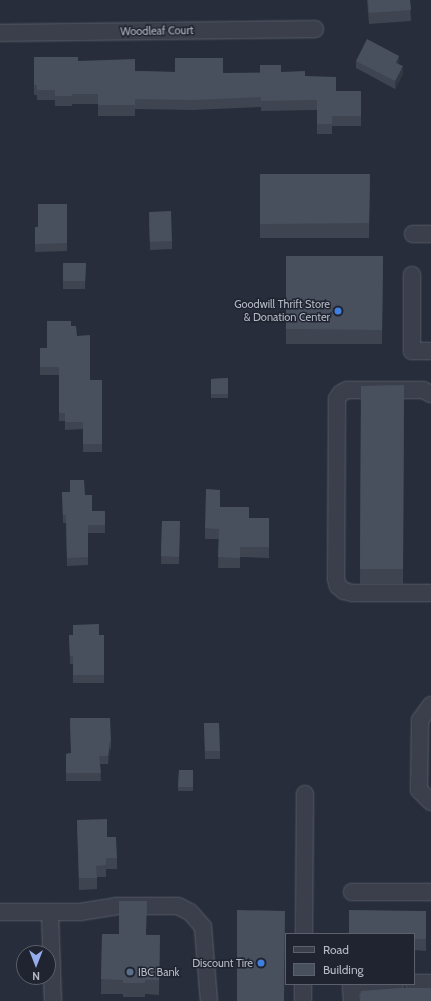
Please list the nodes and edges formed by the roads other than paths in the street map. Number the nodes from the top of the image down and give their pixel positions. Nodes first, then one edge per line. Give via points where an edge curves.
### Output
1 (315, 29) dead end
2 (0, 33) edge
3 (413, 234) dead end
4 (431, 234) edge
5 (412, 275) dead end
6 (431, 351) edge
7 (431, 394) edge
8 (431, 592) edge
9 (431, 705) edge
10 (305, 794) dead end
11 (431, 802) edge
12 (352, 892) dead end
13 (431, 892) edge
14 (0, 912) edge
15 (50, 912) junction
16 (304, 933) edge
17 (415, 983) edge
18 (431, 983) edge
19 (303, 985) edge
20 (373, 985) edge
21 (53, 1001) edge
22 (209, 1001) edge
23 (303, 1001) edge
24 (352, 1001) edge

1 - 2 street, Woodleaf Court
3 - 4 street
5 - 6 street via 412,351
7 - 8 street via 423,390 347,390 337,399 336,579 338,586 344,591
9 - 11 street via 420,720 419,790
10 - 16 street
12 - 13 street
14 - 15 street
15 - 21 street
15 - 22 street via 80,912 116,906 178,906 190,912 203,927
17 - 18 street
19 - 23 street
20 - 24 street via 351,986

